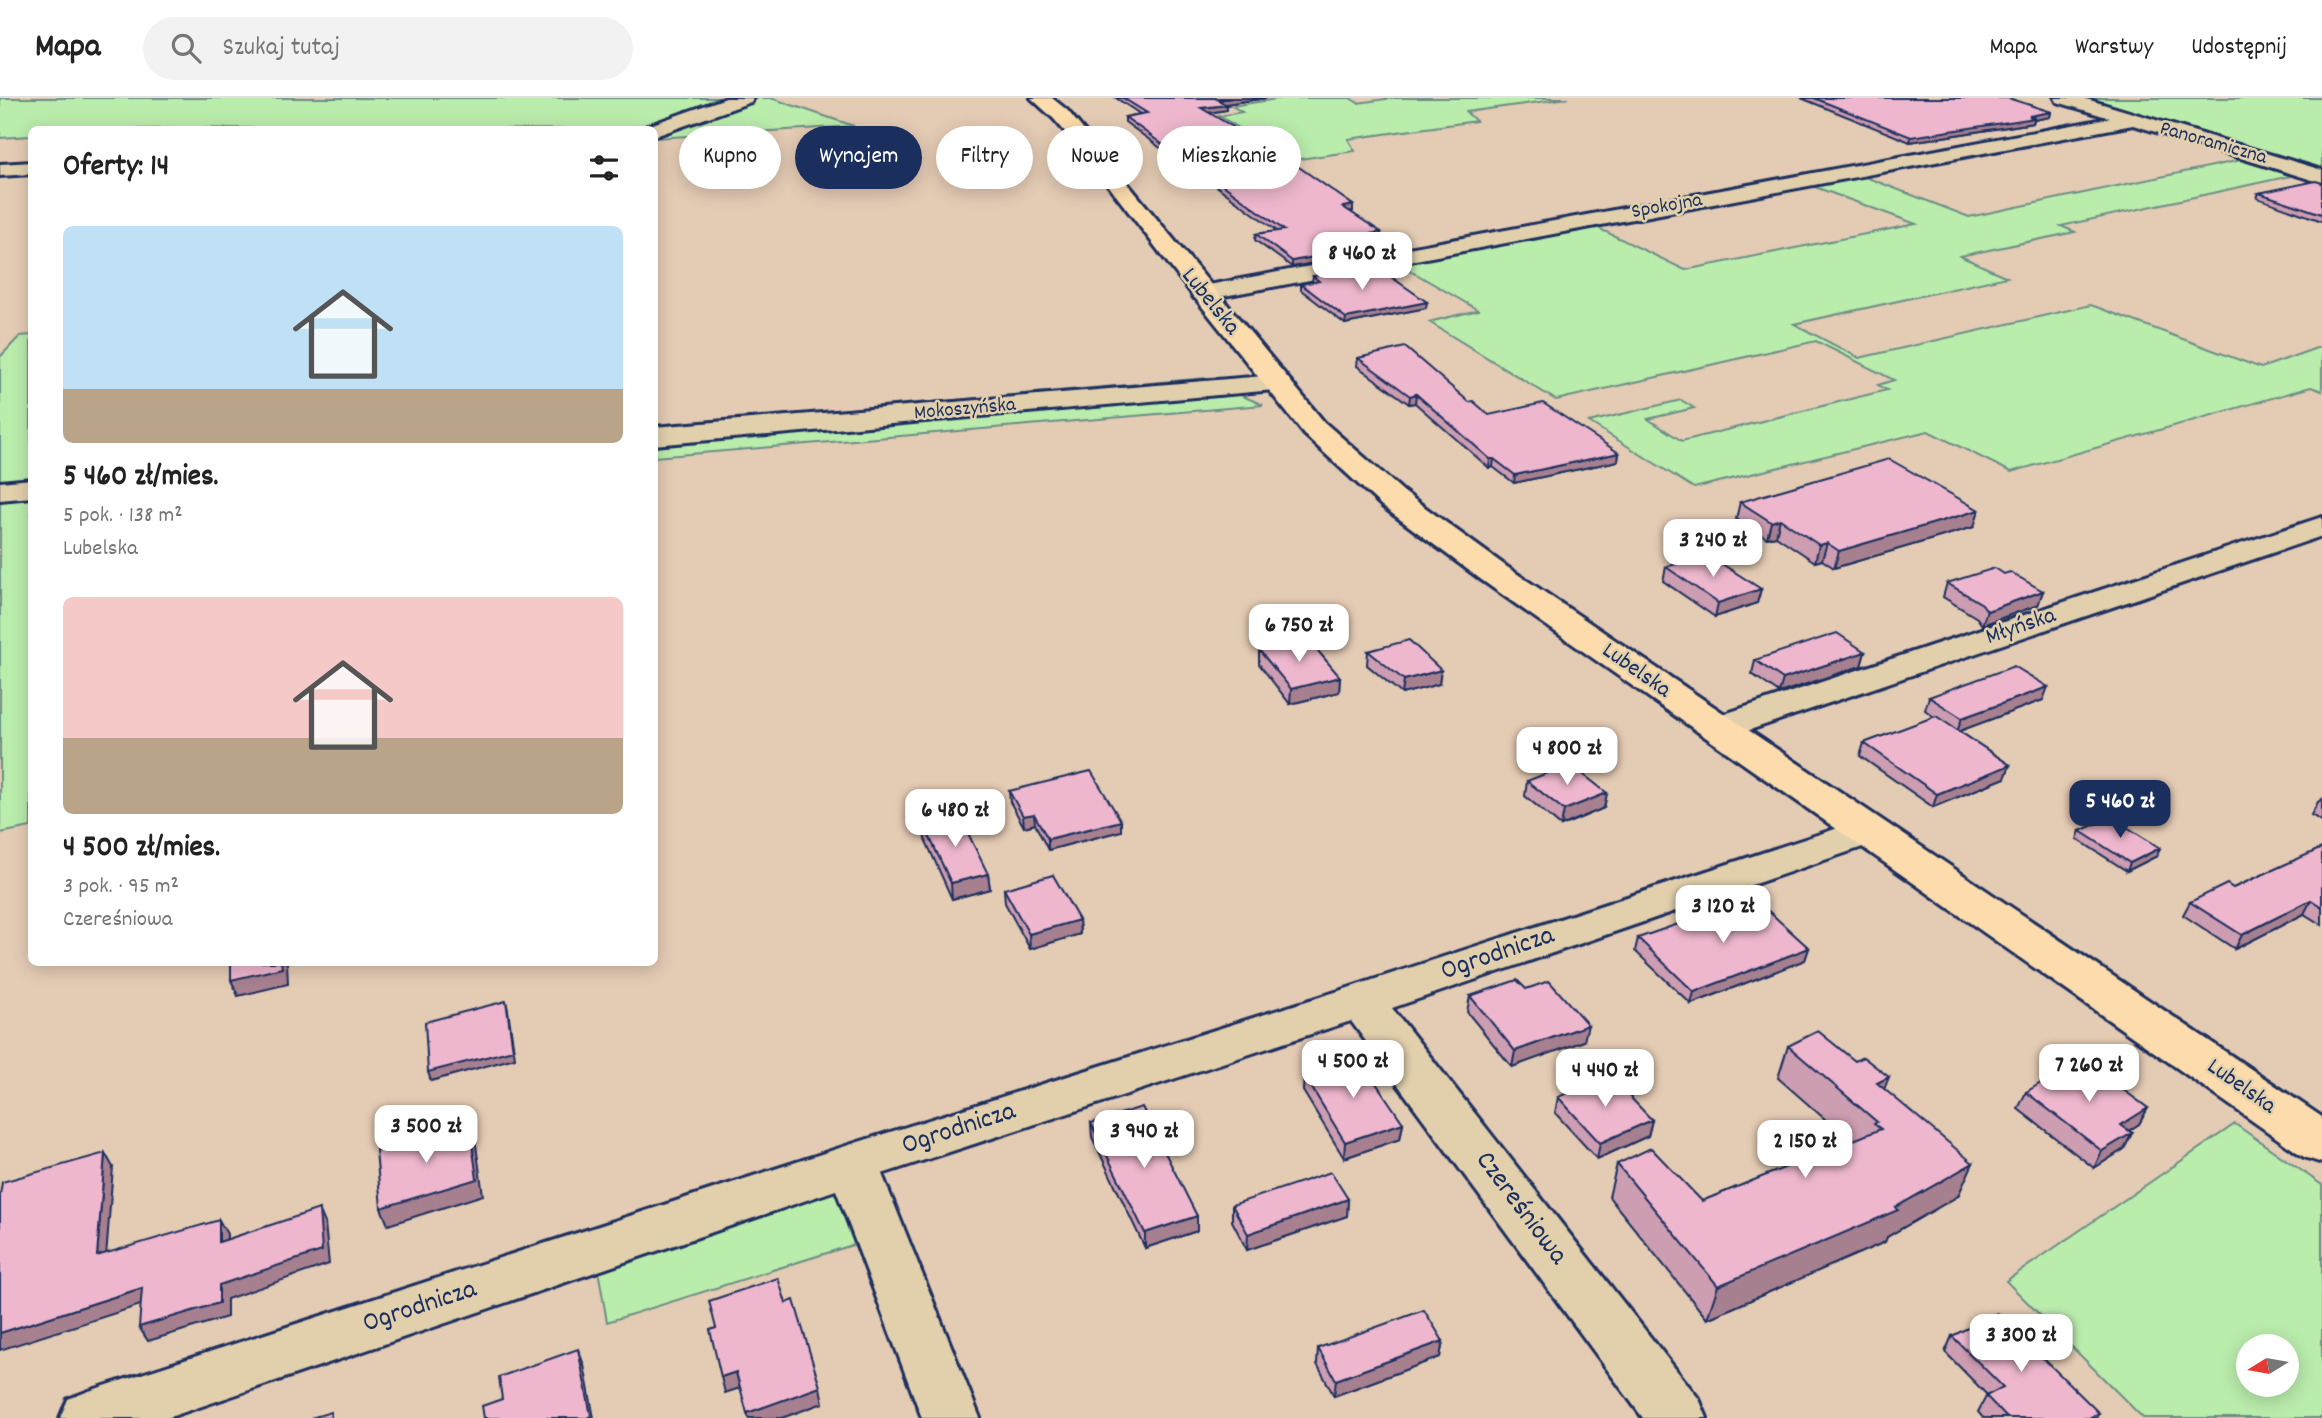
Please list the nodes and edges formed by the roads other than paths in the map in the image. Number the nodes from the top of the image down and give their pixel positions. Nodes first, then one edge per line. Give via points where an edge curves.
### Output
1 (744, 98) edge
2 (1040, 98) edge
3 (2064, 98) edge
4 (2130, 120) junction
5 (658, 129) edge
6 (28, 169) edge
7 (0, 170) edge
8 (2322, 177) edge
9 (1203, 293) junction
10 (1276, 383) junction
11 (658, 436) edge
12 (28, 488) edge
13 (0, 491) edge
14 (2322, 526) edge
15 (1719, 728) junction
16 (1869, 831) junction
17 (1361, 1001) junction
18 (2322, 1143) edge
19 (852, 1164) junction
20 (89, 1418) edge
21 (951, 1418) edge
22 (1678, 1418) edge

1 - 5 street
2 - 9 main road, Lubelska via 1089,147
3 - 4 street, Panoramiczna
4 - 8 street, Panoramiczna
4 - 9 street, Spokojna
6 - 7 street
9 - 10 main road, Lubelska
10 - 11 street, Mokoszyńska
10 - 15 main road, Lubelska via 1314,428 1393,499
12 - 13 street
14 - 15 street, Młyńska
15 - 16 main road, Lubelska
16 - 17 street, Ogrodnicza
16 - 18 main road, Lubelska
17 - 19 street, Ogrodnicza
17 - 22 street, Czereśniowa
19 - 20 street, Ogrodnicza
19 - 21 street

